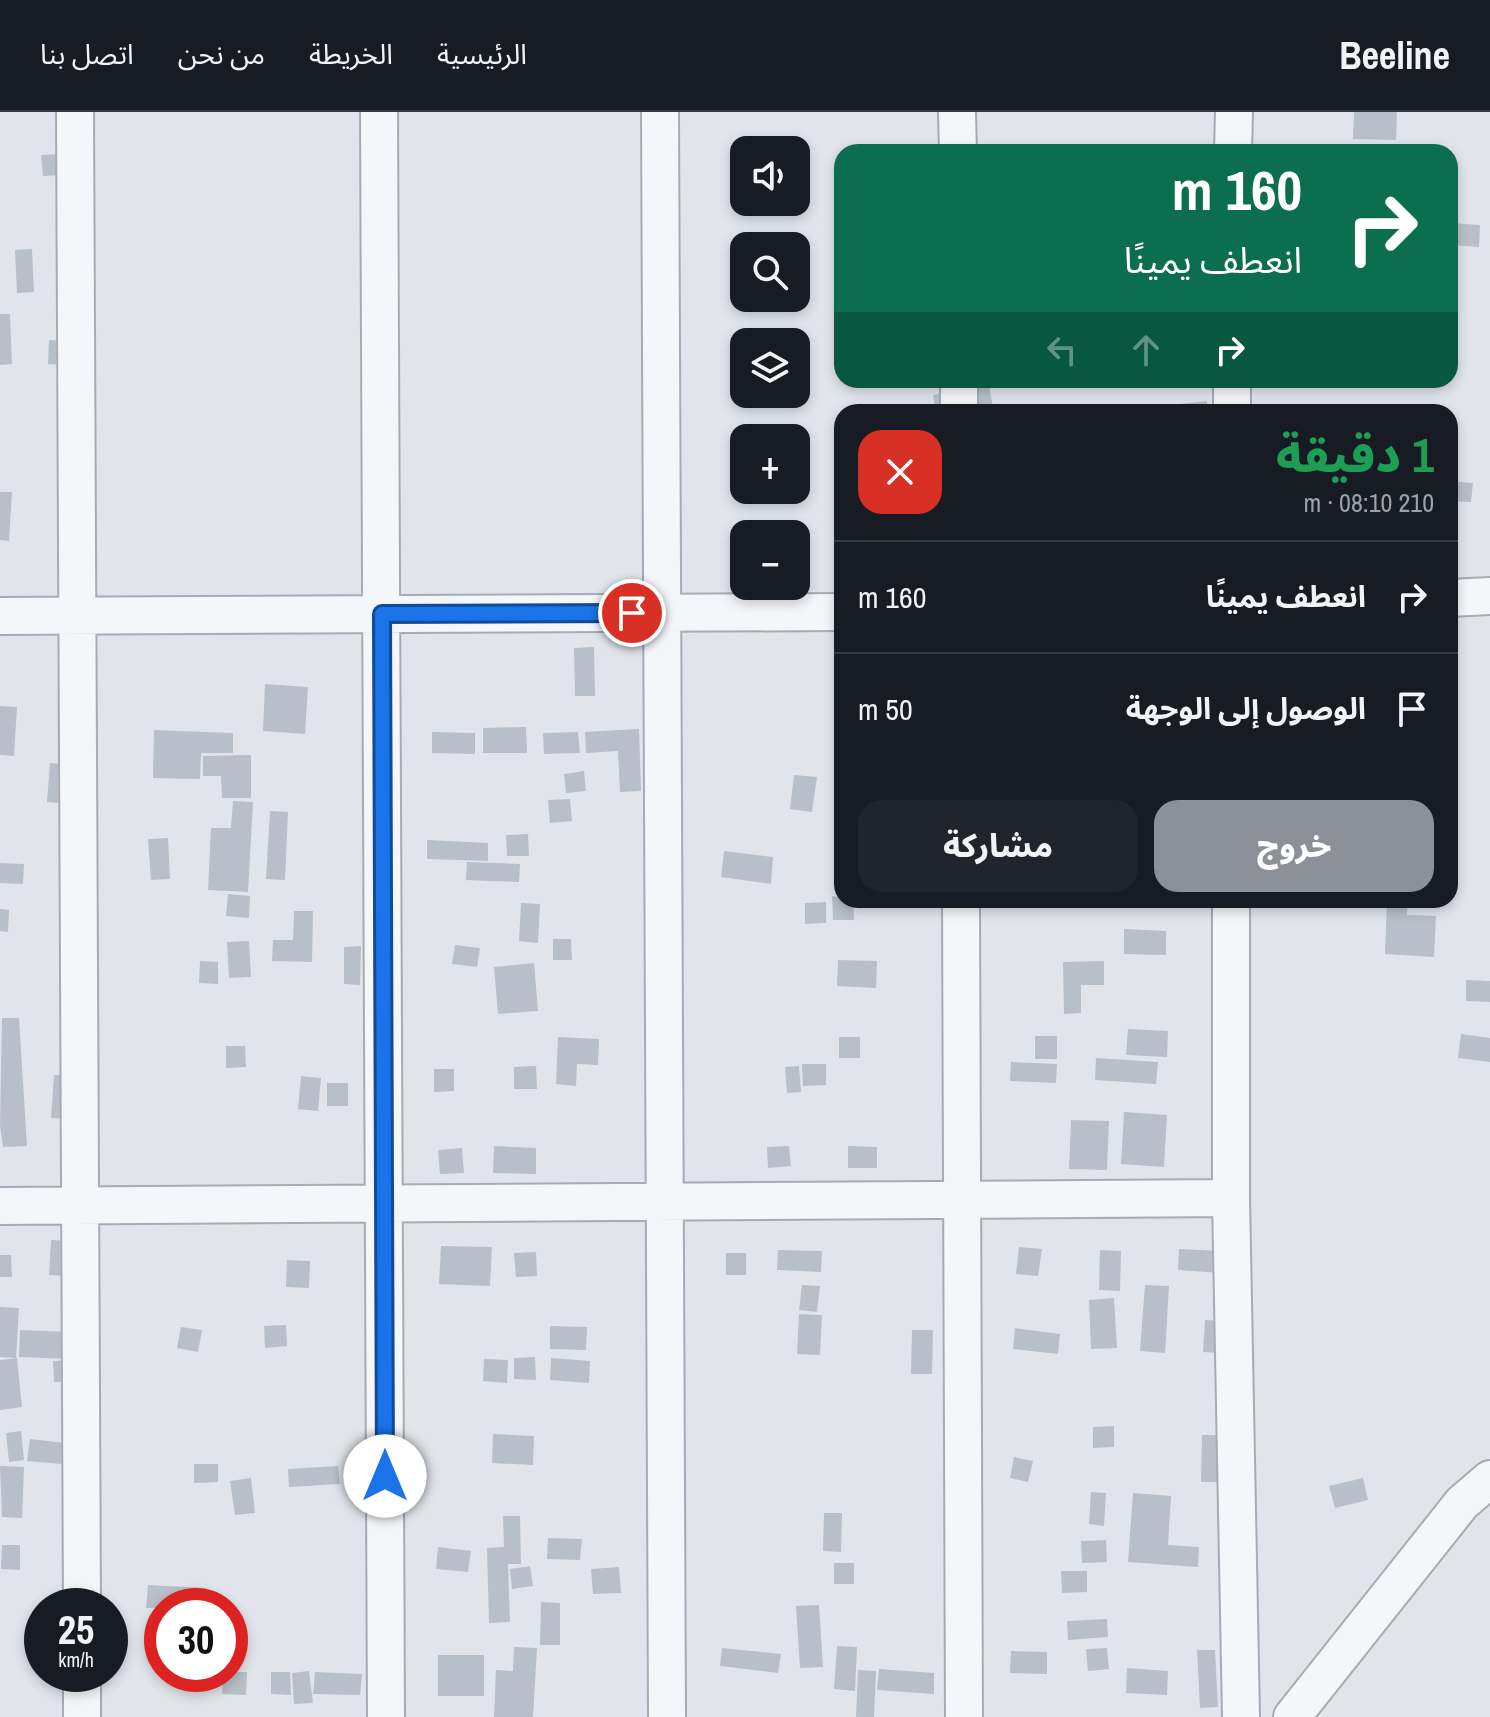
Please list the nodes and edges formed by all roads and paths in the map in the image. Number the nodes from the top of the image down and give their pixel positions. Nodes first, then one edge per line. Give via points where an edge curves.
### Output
1 (75, 112) edge
2 (379, 112) edge
3 (660, 112) edge
4 (957, 112) edge
5 (1234, 112) edge
6 (958, 144) edge
7 (1233, 144) edge
8 (1490, 596) edge
9 (1458, 598) edge
10 (834, 612) edge
11 (663, 613) junction
12 (382, 614) junction
13 (78, 615) junction
14 (0, 616) edge
15 (961, 908) edge
16 (1231, 908) edge
17 (1231, 1198) junction
18 (962, 1202) junction
19 (665, 1203) junction
20 (384, 1204) junction
21 (0, 1206) edge
22 (80, 1206) junction
23 (1490, 1479) edge
24 (82, 1588) edge
25 (82, 1692) edge
26 (82, 1717) edge
27 (386, 1717) edge
28 (667, 1717) edge
29 (964, 1717) edge
30 (1241, 1717) edge
31 (1292, 1717) edge

1 - 13 street
2 - 12 street
3 - 11 street
4 - 6 street
5 - 7 street
8 - 9 street
10 - 11 street
11 - 12 street
11 - 19 street
12 - 13 street
12 - 20 street
13 - 14 street
13 - 22 street
15 - 18 street
16 - 17 street
17 - 18 street
17 - 30 street
18 - 19 street
18 - 29 street
19 - 20 street
19 - 28 street
20 - 22 street
20 - 27 street
21 - 22 street
22 - 24 street
23 - 31 street via 1462,1503
25 - 26 street

